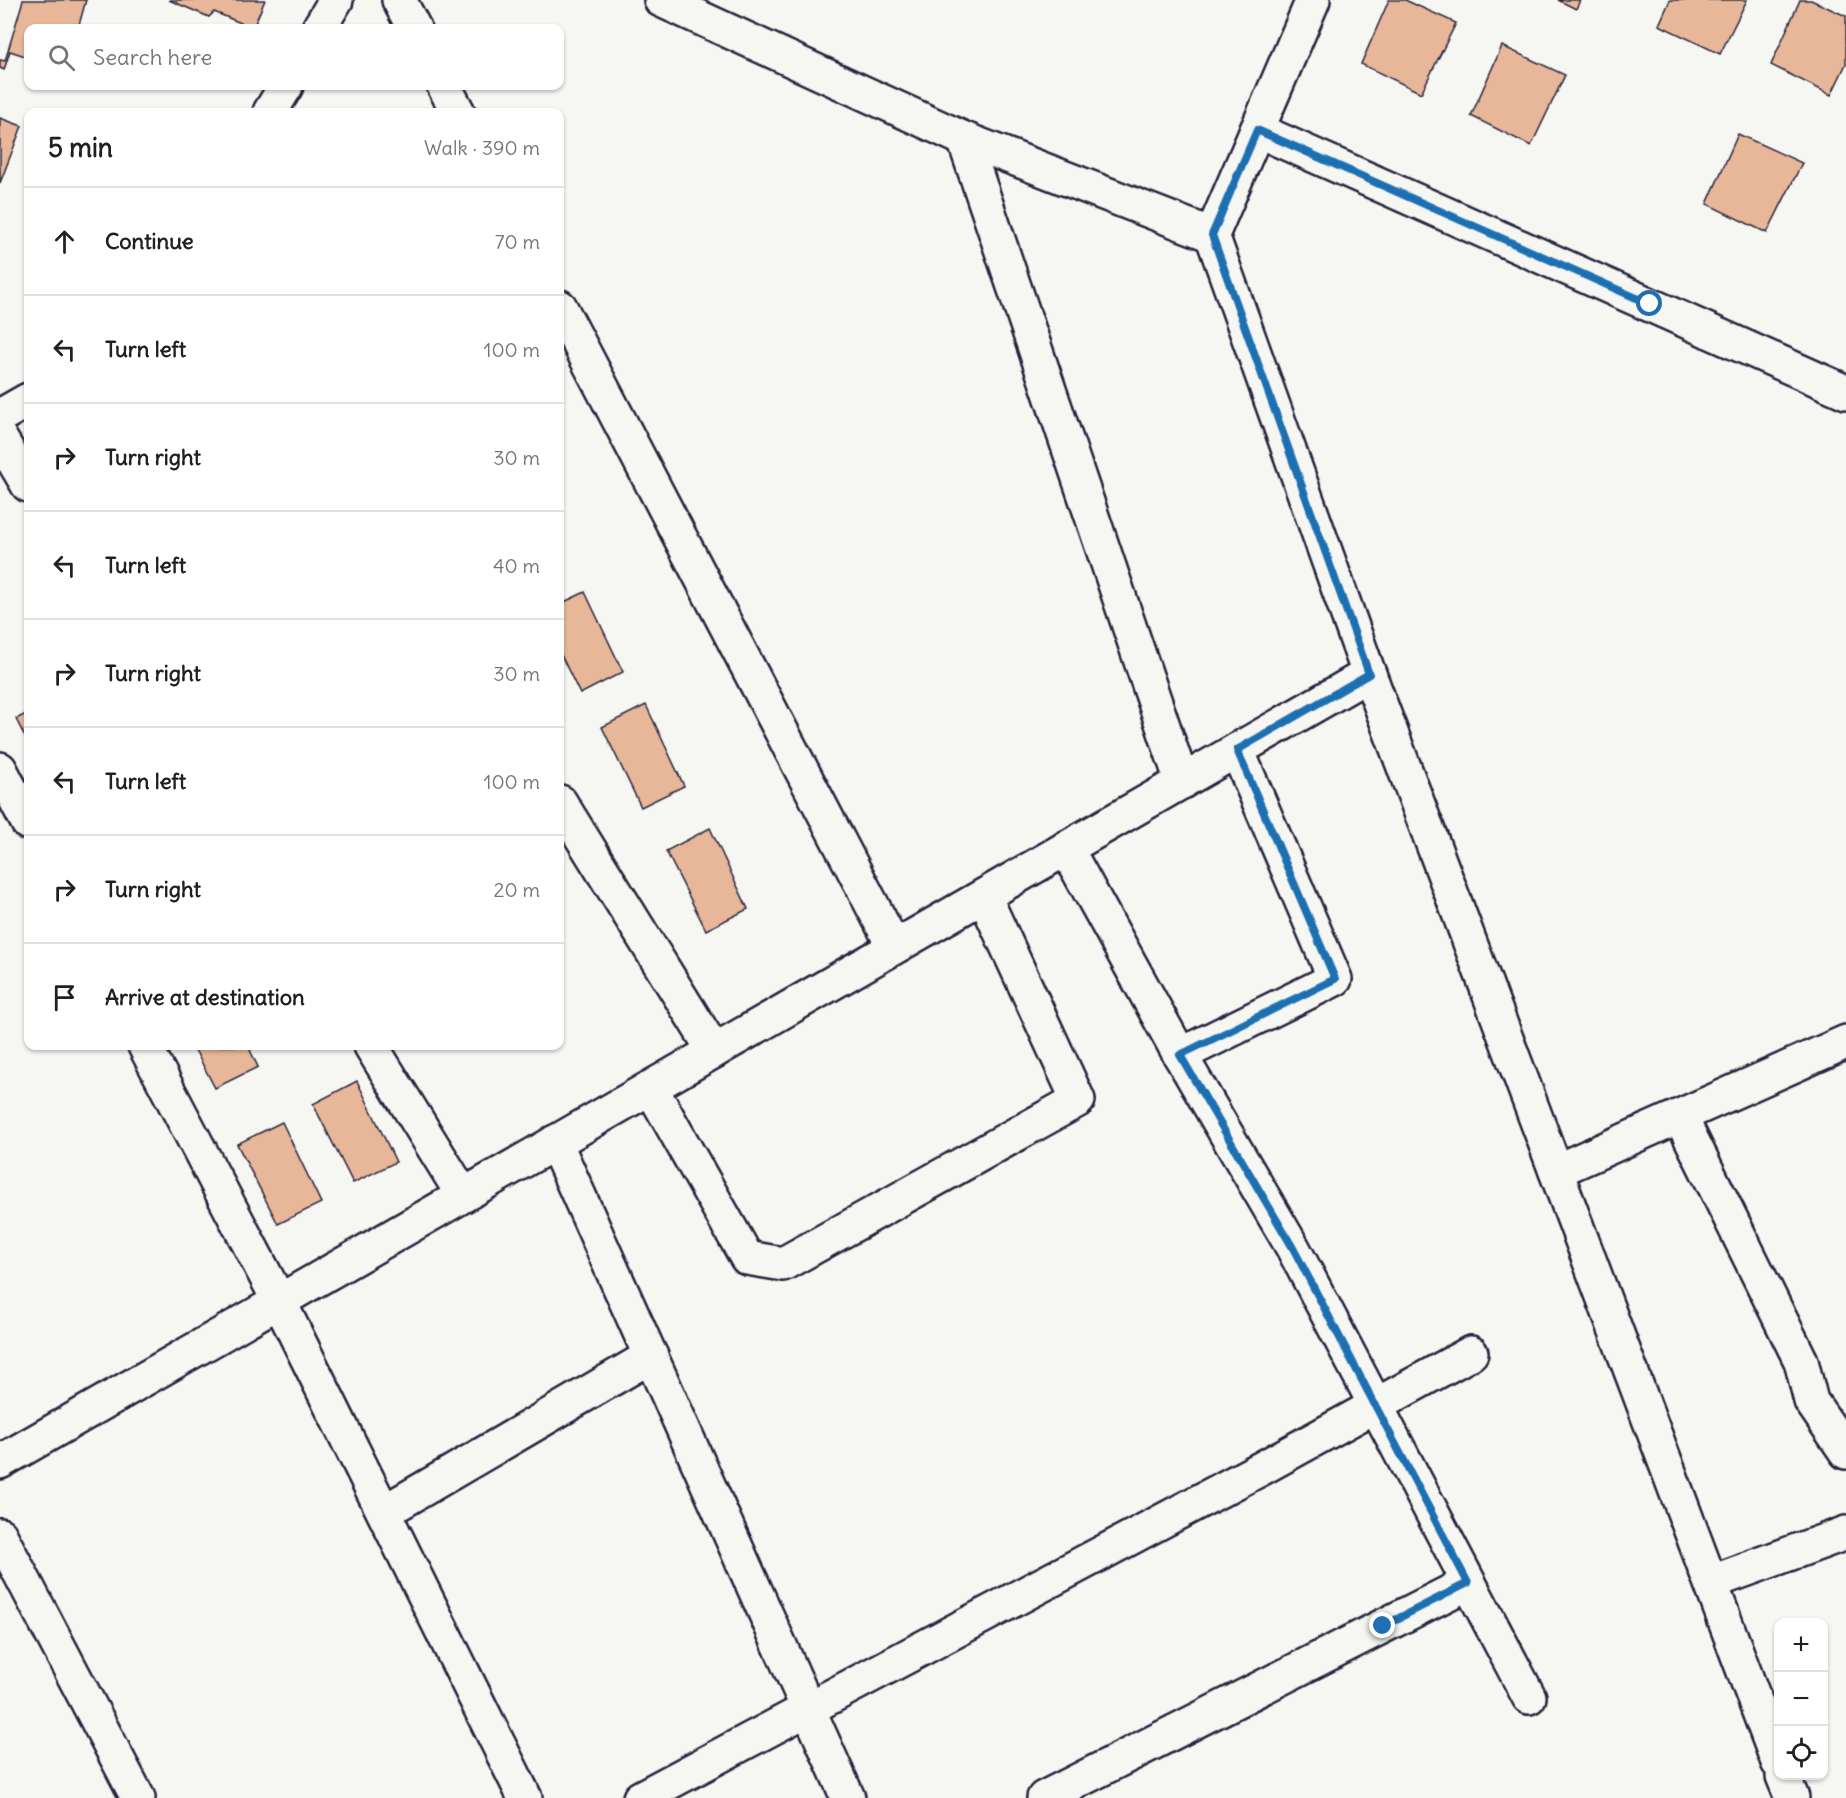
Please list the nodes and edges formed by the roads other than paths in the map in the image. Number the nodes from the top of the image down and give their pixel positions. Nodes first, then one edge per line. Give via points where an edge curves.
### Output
1 (336, 0) edge
2 (399, 0) edge
3 (661, 0) edge
4 (1313, 0) edge
5 (321, 24) edge
6 (412, 24) edge
7 (284, 90) edge
8 (446, 90) edge
9 (272, 108) edge
10 (456, 108) edge
11 (1257, 130) junction
12 (964, 139) junction
13 (1212, 235) junction
14 (564, 315) edge
15 (1846, 392) edge
16 (24, 402) edge
17 (0, 416) edge
18 (0, 438) edge
19 (24, 477) edge
20 (1369, 674) junction
21 (1237, 750) junction
22 (0, 769) edge
23 (1182, 782) junction
24 (564, 808) edge
25 (24, 816) edge
26 (1066, 848) junction
27 (984, 896) junction
28 (894, 947) junction
29 (1846, 1042) edge
30 (147, 1050) edge
31 (373, 1050) edge
32 (714, 1051) junction
33 (1180, 1055) junction
34 (651, 1088) junction
35 (1680, 1116) junction
36 (555, 1142) junction
37 (1556, 1171) junction
38 (463, 1195) junction
39 (279, 1301) junction
40 (1471, 1353) dead end
41 (651, 1356) junction
42 (1375, 1406) junction
43 (1846, 1452) edge
44 (0, 1462) edge
45 (384, 1512) junction
46 (1846, 1533) edge
47 (0, 1535) edge
48 (1712, 1582) junction
49 (1468, 1583) junction
50 (1529, 1697) dead end
51 (808, 1709) junction
52 (1774, 1749) edge
53 (1785, 1780) edge
54 (138, 1798) edge
55 (525, 1798) edge
56 (640, 1798) edge
57 (848, 1798) edge
58 (1044, 1798) edge
59 (1792, 1798) edge

1 - 5 street
2 - 6 street
3 - 12 street
4 - 11 street
7 - 9 street
8 - 10 street
11 - 13 street
11 - 15 street
12 - 13 street
12 - 23 street
13 - 20 street
14 - 28 street
16 - 17 street
18 - 19 street
20 - 21 street
20 - 37 street
21 - 23 street
21 - 33 street via 1335,979
22 - 25 street
23 - 26 street
24 - 32 street
26 - 27 street
26 - 33 street
27 - 28 street
27 - 34 street via 1078,1100 783,1264 747,1258
28 - 32 street
29 - 35 street
30 - 39 street
31 - 38 street
32 - 34 street
33 - 42 street via 1293,1248
34 - 36 street
35 - 37 street
35 - 43 street via 1801,1361 1811,1401
36 - 38 street
36 - 41 street
37 - 48 street
38 - 39 street
39 - 44 street
39 - 45 street
40 - 42 street
41 - 45 street
41 - 51 street
42 - 49 street
42 - 51 street
45 - 55 street
46 - 48 street
47 - 54 street
48 - 52 street
49 - 50 street
49 - 58 street
51 - 56 street
51 - 57 street
53 - 59 street

